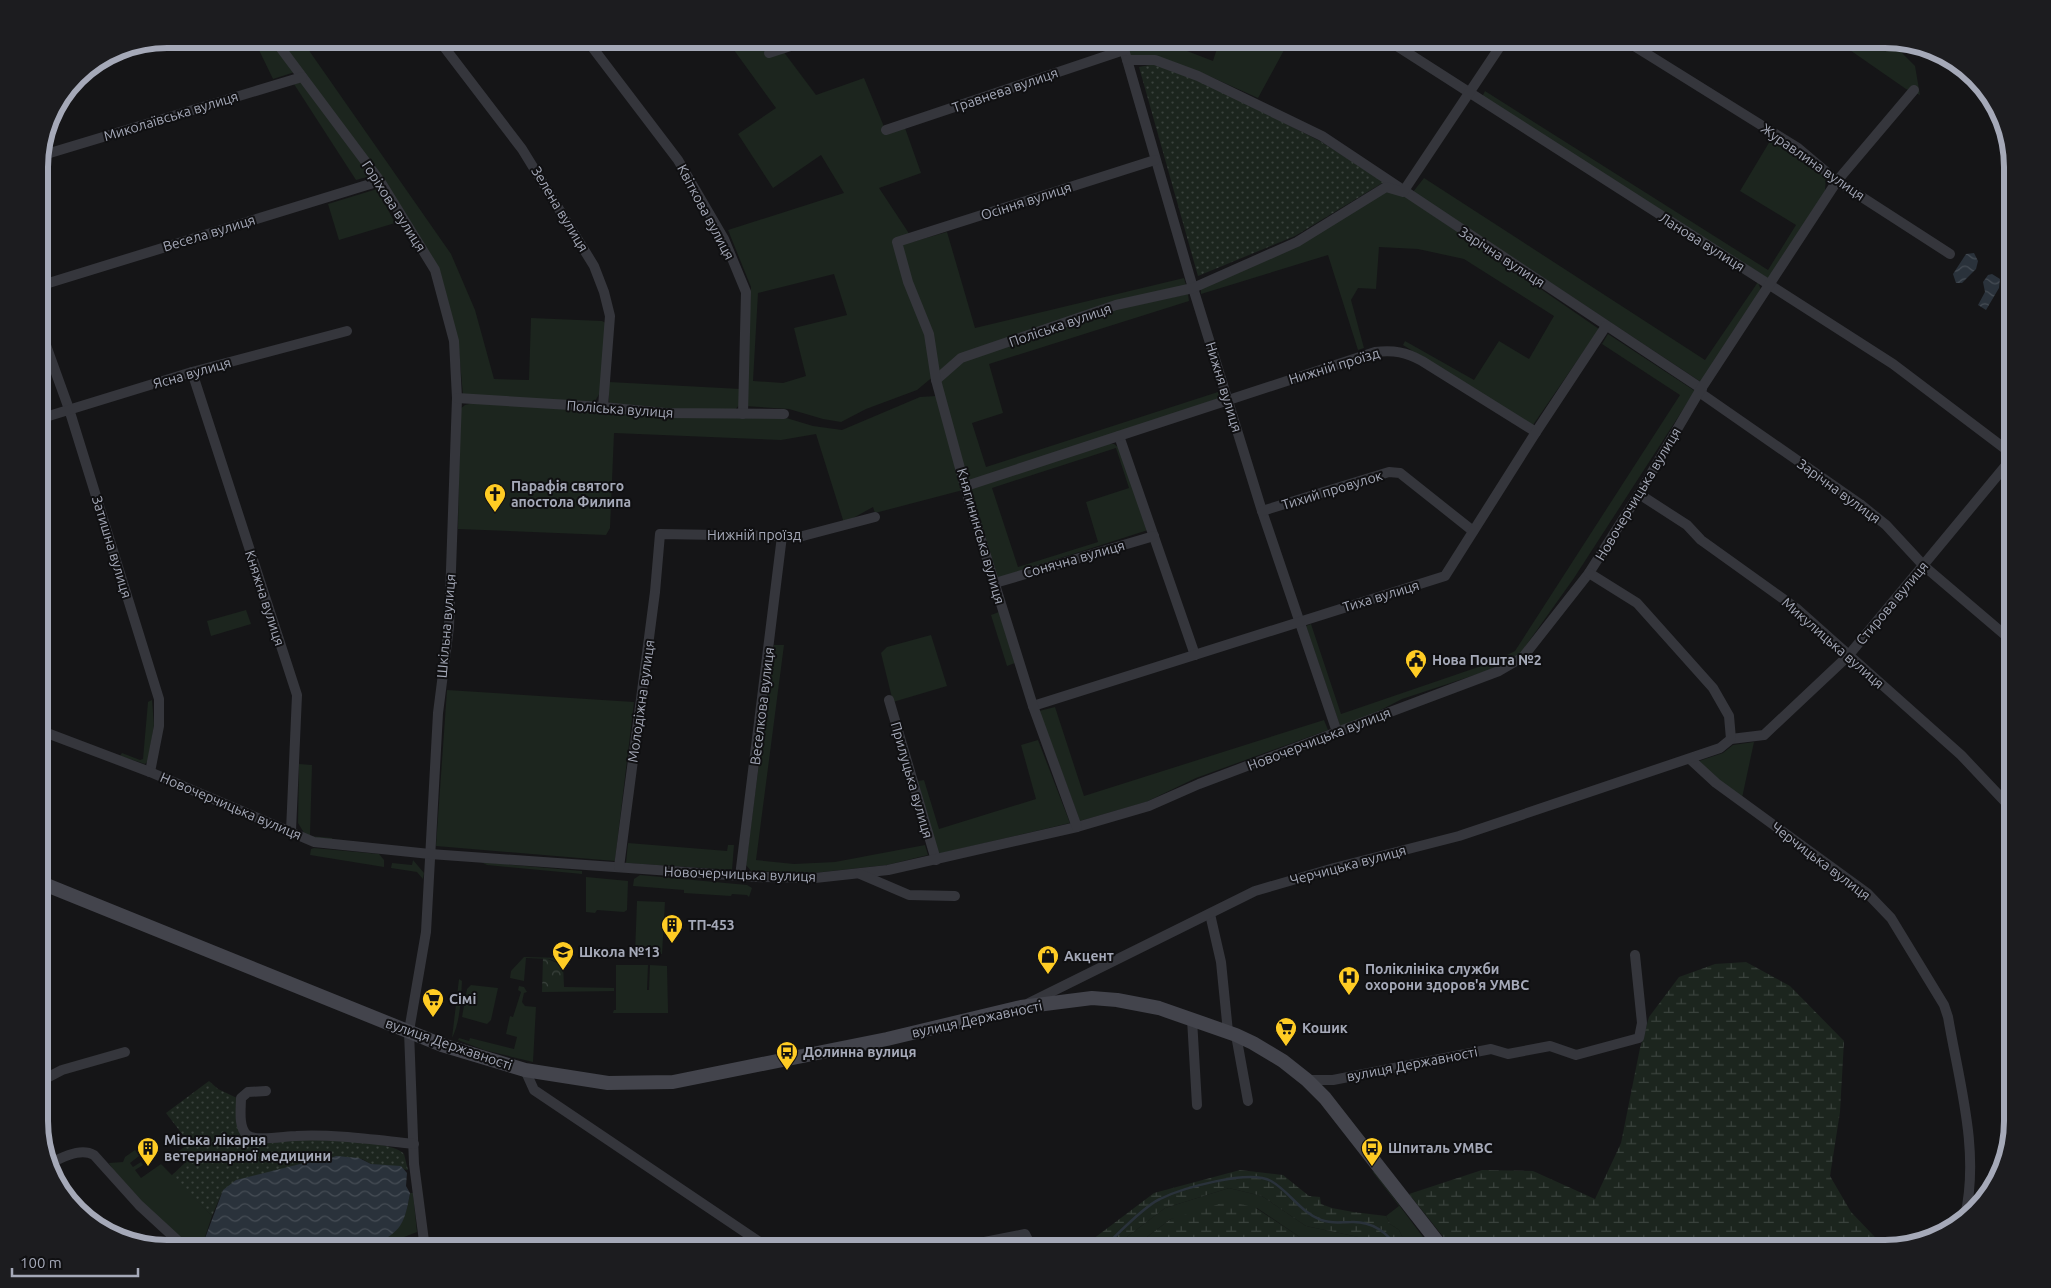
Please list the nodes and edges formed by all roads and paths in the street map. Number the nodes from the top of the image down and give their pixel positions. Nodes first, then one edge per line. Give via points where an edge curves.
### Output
1 (280, 47) edge
2 (444, 47) edge
3 (592, 47) edge
4 (787, 47) edge
5 (1124, 47) edge
6 (1398, 47) edge
7 (1500, 47) edge
8 (1636, 47) edge
9 (769, 53) dead end
10 (1126, 55) junction
11 (302, 77) junction
12 (1914, 90) dead end
13 (1470, 94) junction
14 (886, 130) dead end
15 (49, 153) edge
16 (1156, 160) junction
17 (380, 181) junction
18 (1837, 181) junction
19 (1403, 192) junction
20 (897, 242) joint
21 (1950, 254) dead end
22 (48, 283) edge
23 (1770, 284) junction
24 (1193, 288) junction
25 (1606, 326) junction
26 (347, 331) dead end
27 (48, 351) edge
28 (192, 372) junction
29 (936, 380) junction
30 (1701, 391) junction
31 (457, 398) junction
32 (1228, 399) junction
33 (603, 407) junction
34 (69, 409) junction
35 (743, 414) junction
36 (784, 414) dead end
37 (48, 416) edge
38 (1536, 432) junction
39 (1119, 436) junction
40 (2004, 448) edge
41 (2004, 468) edge
42 (966, 486) junction
43 (1639, 494) junction
44 (1262, 511) junction
45 (875, 517) dead end
46 (1473, 531) junction
47 (660, 534) joint
48 (782, 536) junction
49 (1154, 536) junction
50 (1924, 566) junction
51 (1589, 573) junction
52 (995, 583) junction
53 (1299, 622) junction
54 (2004, 634) edge
55 (1195, 655) junction
56 (1848, 656) junction
57 (889, 700) dead end
58 (1033, 706) junction
59 (1337, 732) junction
60 (48, 733) edge
61 (1731, 739) junction
62 (1690, 758) junction
63 (150, 772) junction
64 (2004, 801) edge
65 (1077, 827) junction
66 (291, 831) junction
67 (430, 854) junction
68 (936, 860) junction
69 (618, 867) junction
70 (859, 873) junction
71 (740, 876) junction
72 (48, 886) edge
73 (954, 896) dead end
74 (1210, 914) junction
75 (1634, 955) dead end
76 (1021, 1007) junction
77 (1192, 1019) junction
78 (409, 1031) junction
79 (1232, 1033) junction
80 (125, 1052) dead end
81 (525, 1070) junction
82 (48, 1077) edge
83 (1307, 1080) junction
84 (266, 1092) dead end
85 (1248, 1101) dead end
86 (1197, 1104) dead end
87 (414, 1144) junction
88 (54, 1161) edge
89 (1967, 1207) edge
90 (177, 1240) dead end
91 (424, 1240) edge
92 (757, 1240) edge
93 (994, 1240) edge
94 (1028, 1240) edge
95 (1435, 1240) edge

1 - 11 street, Горіхова вулиця
2 - 33 street, Зелена вулиця via 522,149 594,266 610,316
3 - 35 street, Квіткова вулиця via 678,160 724,239 746,292
4 - 9 street
5 - 10 street, Нижня вулиця
6 - 13 street, Ланова вулиця
7 - 13 street
8 - 18 street, Журавлина вулиця via 1798,148
10 - 14 street, Травнева вулиця
10 - 16 street, Нижня вулиця
10 - 19 street, Зарічна вулиця via 1155,60 1198,76 1322,136
11 - 15 street, Миколаївська вулиця
11 - 17 street, Горіхова вулиця
12 - 18 street, Новочерчицька вулиця
13 - 19 street
13 - 23 street, Ланова вулиця
16 - 20 street, Осіння вулиця
16 - 24 street, Нижня вулиця
17 - 22 street, Весела вулиця
17 - 31 street, Горіхова вулиця via 435,270 454,341
18 - 21 street, Журавлина вулиця
18 - 23 street, Новочерчицька вулиця
19 - 24 street via 1386,187 1297,242
19 - 25 street, Зарічна вулиця
20 - 29 street, Княгининська вулиця via 908,282 929,334
23 - 30 street, Новочерчицька вулиця
23 - 40 street, Ланова вулиця via 1893,364
24 - 29 street, Поліська вулиця via 1116,306 961,358
24 - 32 street, Нижня вулиця
25 - 30 street, Зарічна вулиця
25 - 38 street, Тиха вулиця
26 - 28 street, Ясна вулиця
27 - 34 street, Затишна вулиця
28 - 34 street, Ясна вулиця
28 - 66 street, Княжна вулиця via 297,695
29 - 42 street, Княгининська вулиця
30 - 43 street, Новочерчицька вулиця
30 - 50 street, Зарічна вулиця via 1860,504 1886,525
31 - 33 street, Поліська вулиця
31 - 67 street, Шкільна вулиця via 449,627 438,713
32 - 38 street, Нижній проїзд via 1376,352 1393,350 1422,361
32 - 39 street, Нижній проїзд
32 - 44 street, Нижня вулиця
33 - 35 street, Поліська вулиця via 664,413
34 - 37 street, Ясна вулиця
34 - 63 street, Затишна вулиця via 159,699 159,726
35 - 36 street, Поліська вулиця
38 - 46 street, Тиха вулиця
39 - 42 street, Нижній проїзд
39 - 49 street
41 - 50 street, Стирова вулиця
42 - 52 street, Княгининська вулиця
43 - 51 street, Новочерчицька вулиця
43 - 56 street, Микулицька вулиця via 1687,525 1701,540 1796,608
44 - 46 street, Тихий провулок via 1389,472 1400,473
44 - 53 street, Нижня вулиця
45 - 48 street, Нижній проїзд via 799,538
46 - 53 street, Тиха вулиця via 1445,576
47 - 48 street, Нижній проїзд
47 - 69 street, Молодіжна вулиця
48 - 71 street, Веселкова вулиця
49 - 52 street, Сонячна вулиця
49 - 55 street
50 - 54 street, Зарічна вулиця
50 - 56 street, Стирова вулиця
51 - 59 street, Новочерчицька вулиця via 1523,657 1499,671
51 - 61 street via 1637,603 1713,688 1729,716
52 - 58 street, Княгининська вулиця
53 - 55 street, Тиха вулиця
53 - 59 street, Нижня вулиця
55 - 58 street, Тиха вулиця
56 - 61 street, Стирова вулиця via 1764,735
56 - 64 street, Микулицька вулиця via 1961,755
57 - 68 street, Прилуцька вулиця
58 - 65 street, Княгининська вулиця
59 - 65 street, Новочерчицька вулиця via 1149,806
60 - 63 street, Новочерчицька вулиця
61 - 62 street, Черчицька вулиця via 1720,748
62 - 74 street, Черчицька вулиця via 1459,836 1255,891
62 - 89 street, Черчицька вулиця via 1716,783 1866,893 1891,918 1908,944 1948,1017 1970,1142
63 - 66 street, Новочерчицька вулиця
65 - 68 street, Новочерчицька вулиця
66 - 67 street, Новочерчицька вулиця via 314,842
67 - 69 street, Новочерчицька вулиця
67 - 78 street via 426,932
68 - 70 street, Новочерчицька вулиця
69 - 71 street, Новочерчицька вулиця
70 - 71 street, Новочерчицька вулиця via 815,878
70 - 73 street via 909,895
72 - 78 street, вулиця Державності
74 - 76 street, Черчицька вулиця
74 - 79 street
75 - 83 street, вулиця Державності via 1642,1023 1639,1038 1576,1055 1550,1046 1508,1054 1491,1049 1333,1080
76 - 77 street, вулиця Державності via 1092,998 1136,1003
76 - 81 street, вулиця Державності via 887,1039 673,1082 608,1082
77 - 79 street, вулиця Державності
77 - 86 street
78 - 81 street, вулиця Державності via 462,1052
78 - 87 street
79 - 83 street, вулиця Державності via 1269,1052
79 - 85 street
80 - 82 street via 62,1070
81 - 92 street via 534,1090
83 - 95 street, вулиця Державності
84 - 87 street via 248,1092 241,1098 242,1124 249,1136 321,1136
87 - 91 street
88 - 90 street via 79,1152 94,1155 139,1205
93 - 94 street via 1024,1234

